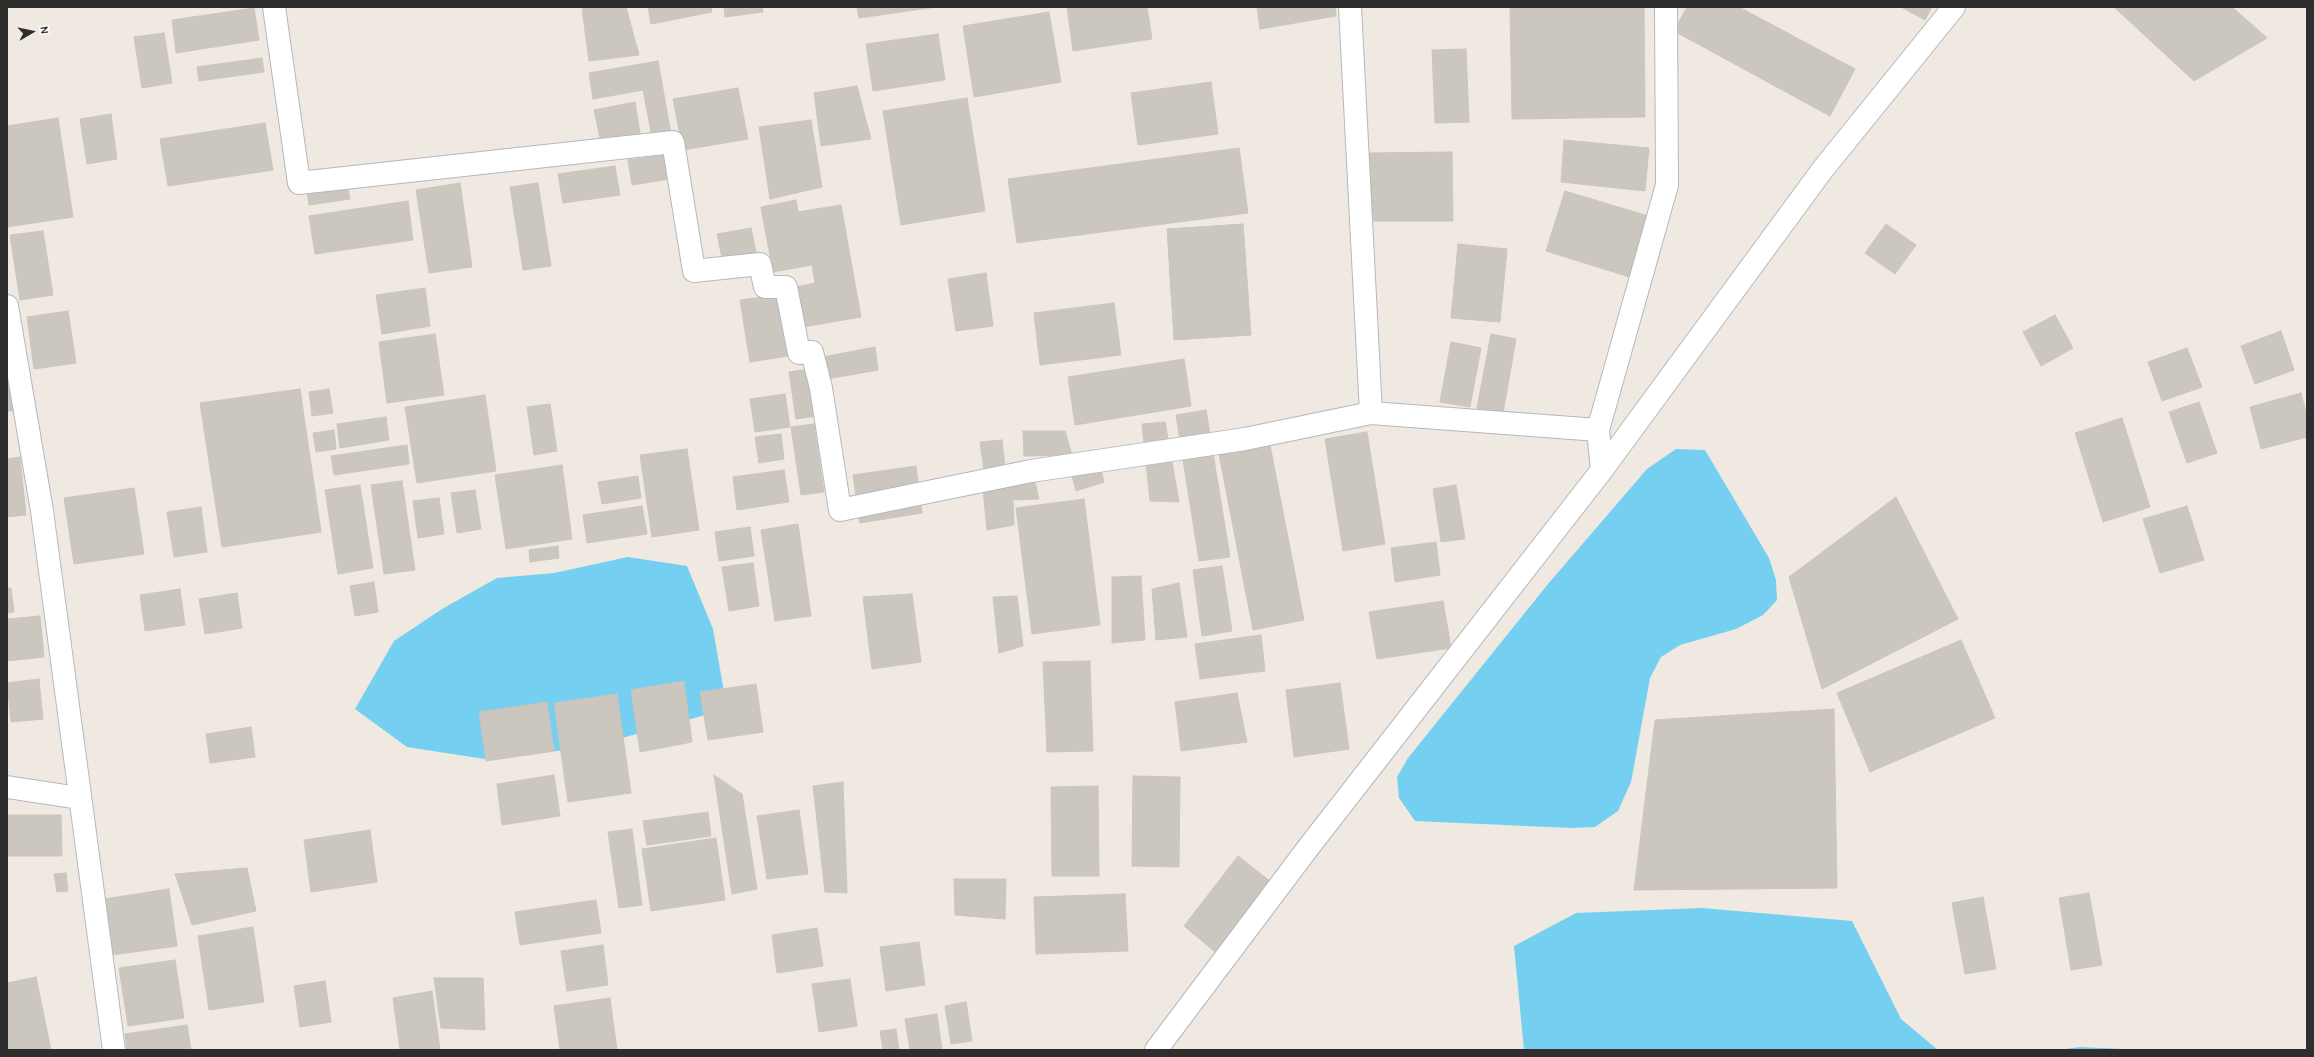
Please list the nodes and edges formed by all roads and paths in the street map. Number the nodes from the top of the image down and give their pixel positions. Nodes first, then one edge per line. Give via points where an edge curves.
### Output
1 (274, 7) edge
2 (1350, 7) edge
3 (1666, 7) edge
4 (1954, 7) edge
5 (7, 306) edge
6 (1371, 413) junction
7 (1598, 430) junction
8 (1602, 470) junction
9 (7, 786) edge
10 (79, 798) junction
11 (114, 1050) edge
12 (1156, 1050) edge

1 - 6 street via 299,183 673,142 694,271 760,264 765,287 786,287 799,353 812,352 821,388 840,510 1031,471 1245,439
2 - 6 street
3 - 7 street via 1668,185
4 - 8 street via 1823,169
5 - 10 street via 42,511
6 - 7 street
7 - 8 street
8 - 12 street via 1311,844
9 - 10 street
10 - 11 street

